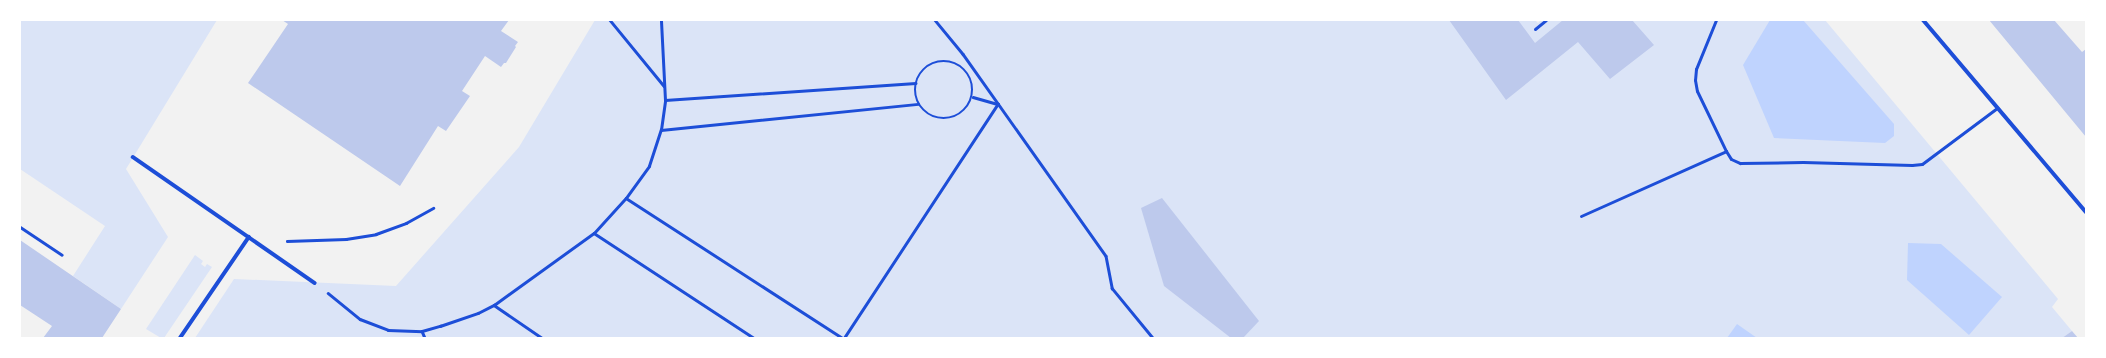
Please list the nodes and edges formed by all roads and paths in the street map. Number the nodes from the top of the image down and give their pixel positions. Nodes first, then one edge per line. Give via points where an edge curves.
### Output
1 (610, 20) edge
2 (661, 20) edge
3 (935, 20) edge
4 (1546, 20) edge
5 (1716, 20) edge
6 (1923, 20) edge
7 (1535, 29) dead end
8 (915, 84) junction
9 (665, 87) junction
10 (973, 97) junction
11 (665, 100) junction
12 (918, 104) junction
13 (998, 104) junction
14 (1997, 108) junction
15 (661, 130) junction
16 (1726, 151) junction
17 (133, 157) dead end
18 (626, 198) junction
19 (433, 208) dead end
20 (2086, 212) edge
21 (1581, 216) dead end
22 (20, 227) edge
23 (594, 233) junction
24 (248, 237) junction
25 (282, 241) dead end
26 (62, 255) dead end
27 (316, 283) joint
28 (494, 305) junction
29 (422, 331) junction
30 (180, 338) edge
31 (425, 338) edge
32 (542, 338) edge
33 (754, 338) edge
34 (843, 338) edge
35 (1153, 338) edge

1 - 9 path
2 - 9 path
3 - 13 path
4 - 7 lane
5 - 16 lane via 1696,69 1695,80 1697,91
6 - 14 street
8 - 10 path via 924,68 941,60 950,61 958,64 971,77
8 - 11 path
8 - 12 path
9 - 11 path
10 - 12 path via 965,110 953,119 933,118
10 - 13 path
11 - 15 path
12 - 15 path
13 - 34 path
13 - 35 path via 1106,256 1112,288
14 - 16 lane via 1931,159 1917,164 1740,162 1731,158
14 - 20 street
15 - 18 path via 649,166
16 - 21 lane
17 - 24 street
18 - 23 path
18 - 34 path
19 - 25 path via 406,223 376,234 346,240
22 - 26 lane
23 - 28 path
23 - 33 path
24 - 27 street
24 - 30 street
27 - 29 path via 360,319 388,330
28 - 29 path via 478,313
28 - 32 path
29 - 31 path

